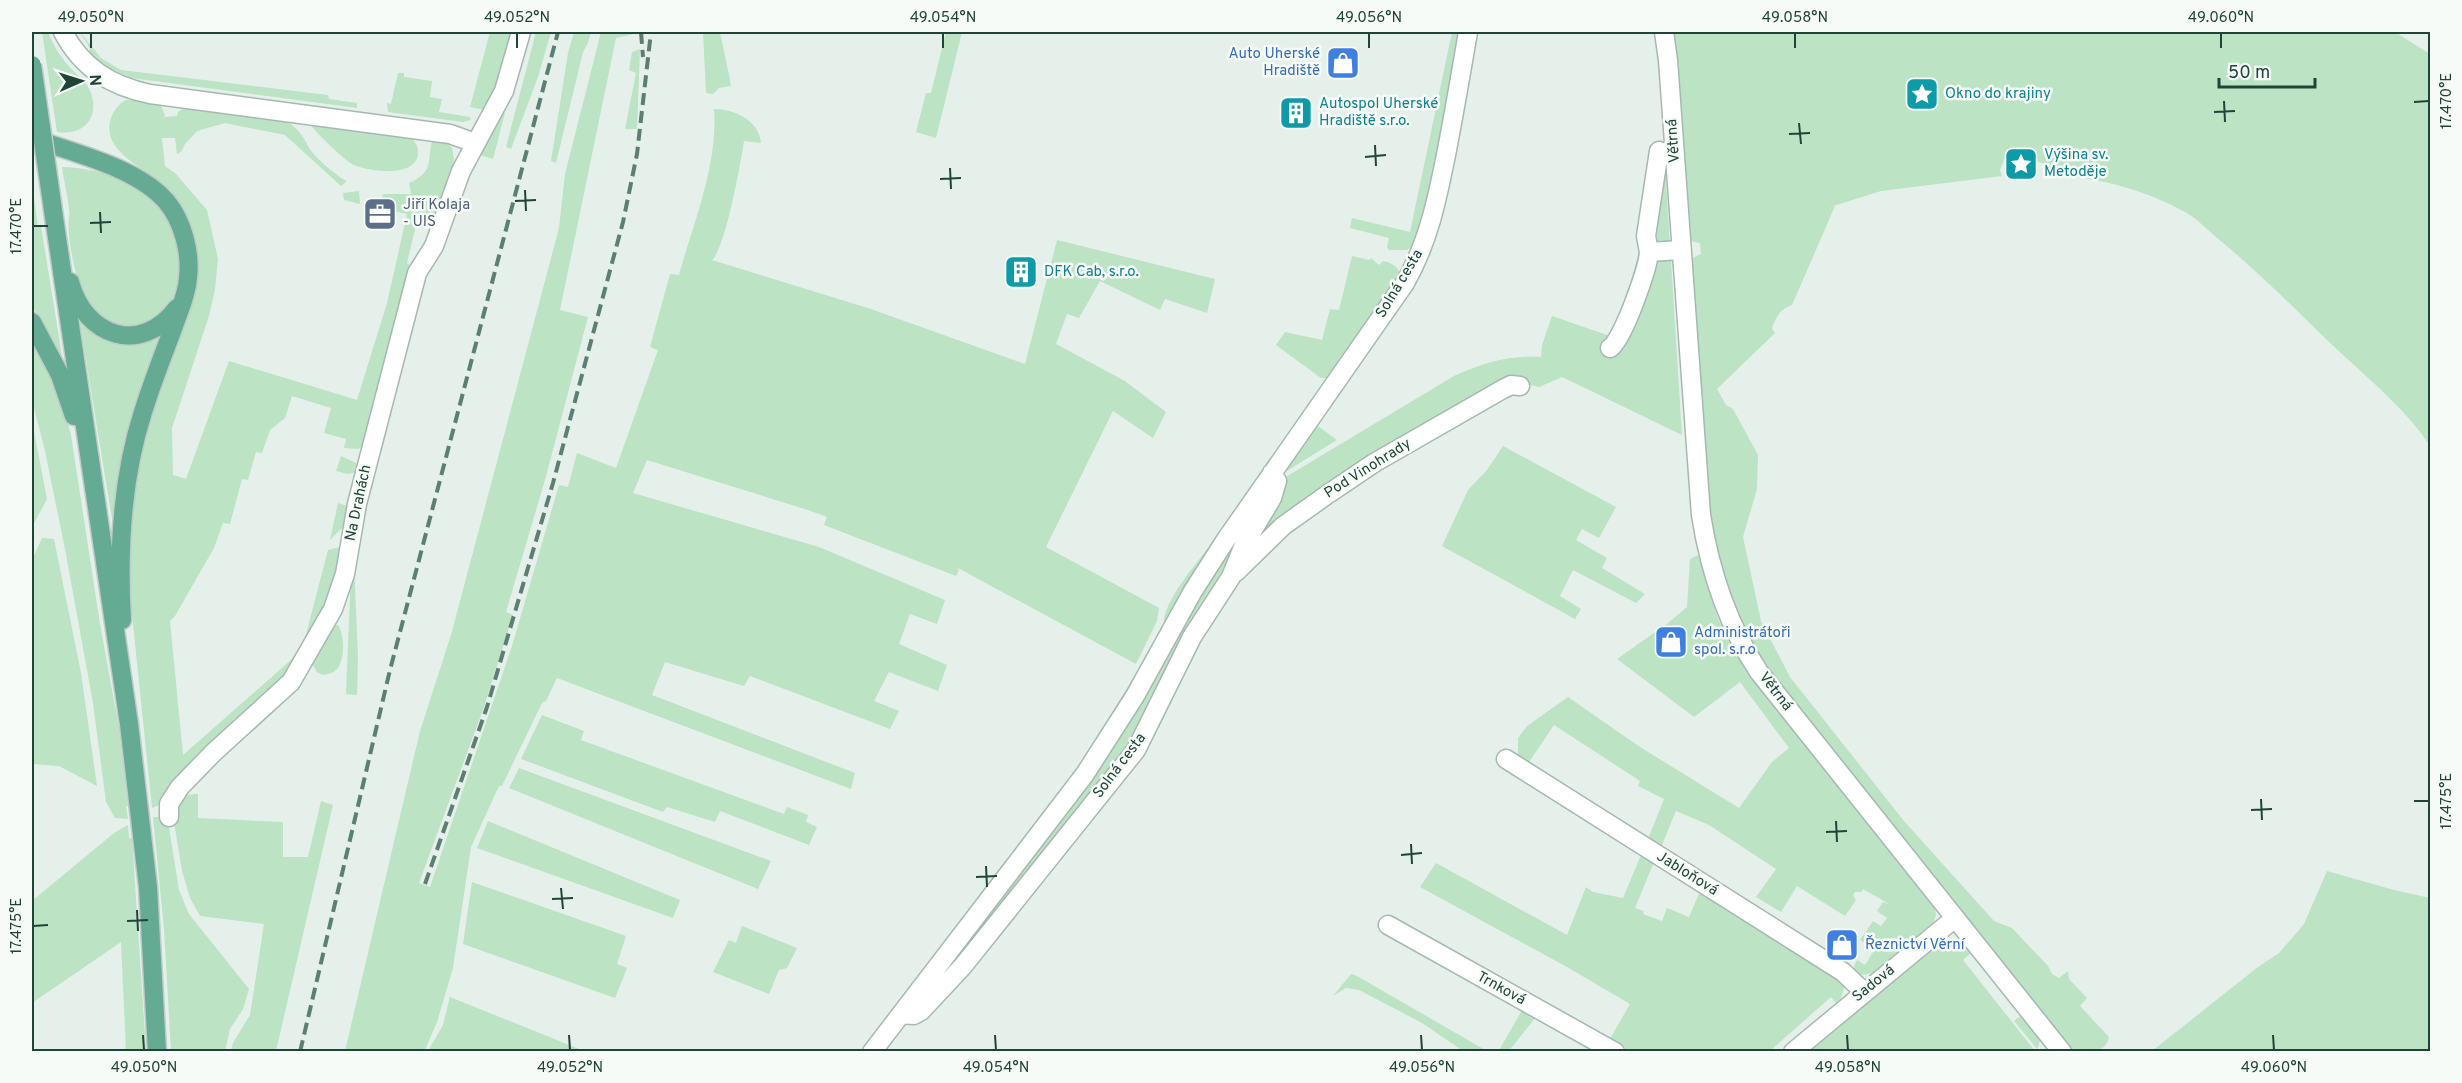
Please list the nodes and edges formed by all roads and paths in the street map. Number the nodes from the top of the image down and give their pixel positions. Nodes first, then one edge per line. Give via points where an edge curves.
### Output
1 (63, 32) edge
2 (521, 32) edge
3 (1468, 32) edge
4 (1664, 32) edge
5 (32, 65) edge
6 (32, 138) edge
7 (475, 143) junction
8 (1659, 151) dead end
9 (55, 224) junction
10 (1680, 250) junction
11 (1648, 252) junction
12 (183, 299) junction
13 (32, 322) edge
14 (1610, 348) dead end
15 (1520, 386) dead end
16 (1272, 473) junction
17 (100, 536) junction
18 (1231, 577) junction
19 (129, 724) junction
20 (1506, 759) dead end
21 (169, 816) dead end
22 (1955, 918) junction
23 (1388, 925) dead end
24 (1864, 992) junction
25 (901, 1014) junction
26 (2054, 1049) edge
27 (156, 1052) edge
28 (872, 1052) edge
29 (1615, 1052) edge
30 (1793, 1052) edge

1 - 7 street via 92,70 128,89 450,134
2 - 7 street, Na Drahách via 504,91
3 - 16 street, Solná cesta via 1440,185 1418,260
4 - 10 street, Větrná
5 - 9 main road, bridge
6 - 12 main road via 121,170 162,197 176,217 186,244 188,278
7 - 21 street, Na Drahách via 434,246 417,273 357,504 345,574 333,609 291,682 180,787 169,804
8 - 11 street, Větrná via 1646,236
9 - 12 main road via 78,303 104,330 122,335 143,333 167,319
9 - 17 main road
10 - 11 street
10 - 22 street, Větrná via 1701,515 1723,603 1759,672
11 - 14 street, Větrná via 1647,266 1622,334
12 - 19 main road via 142,414 130,473 121,562
13 - 17 main road via 54,362 72,410
15 - 18 street, Pod Vinohrady via 1503,389 1374,463 1283,526
16 - 18 street, Solná cesta via 1276,488
16 - 25 street, Solná cesta via 1193,591 1135,696 1085,774
17 - 19 main road
18 - 25 street, Solná cesta via 1192,637 1136,750 963,966 921,1011
19 - 27 main road via 148,887
20 - 24 street, Jabloňová via 1843,972
22 - 24 street, Sadová
22 - 26 street, Větrná
23 - 29 street, Trnková
24 - 30 street, Sadová
25 - 28 street, Solná cesta

